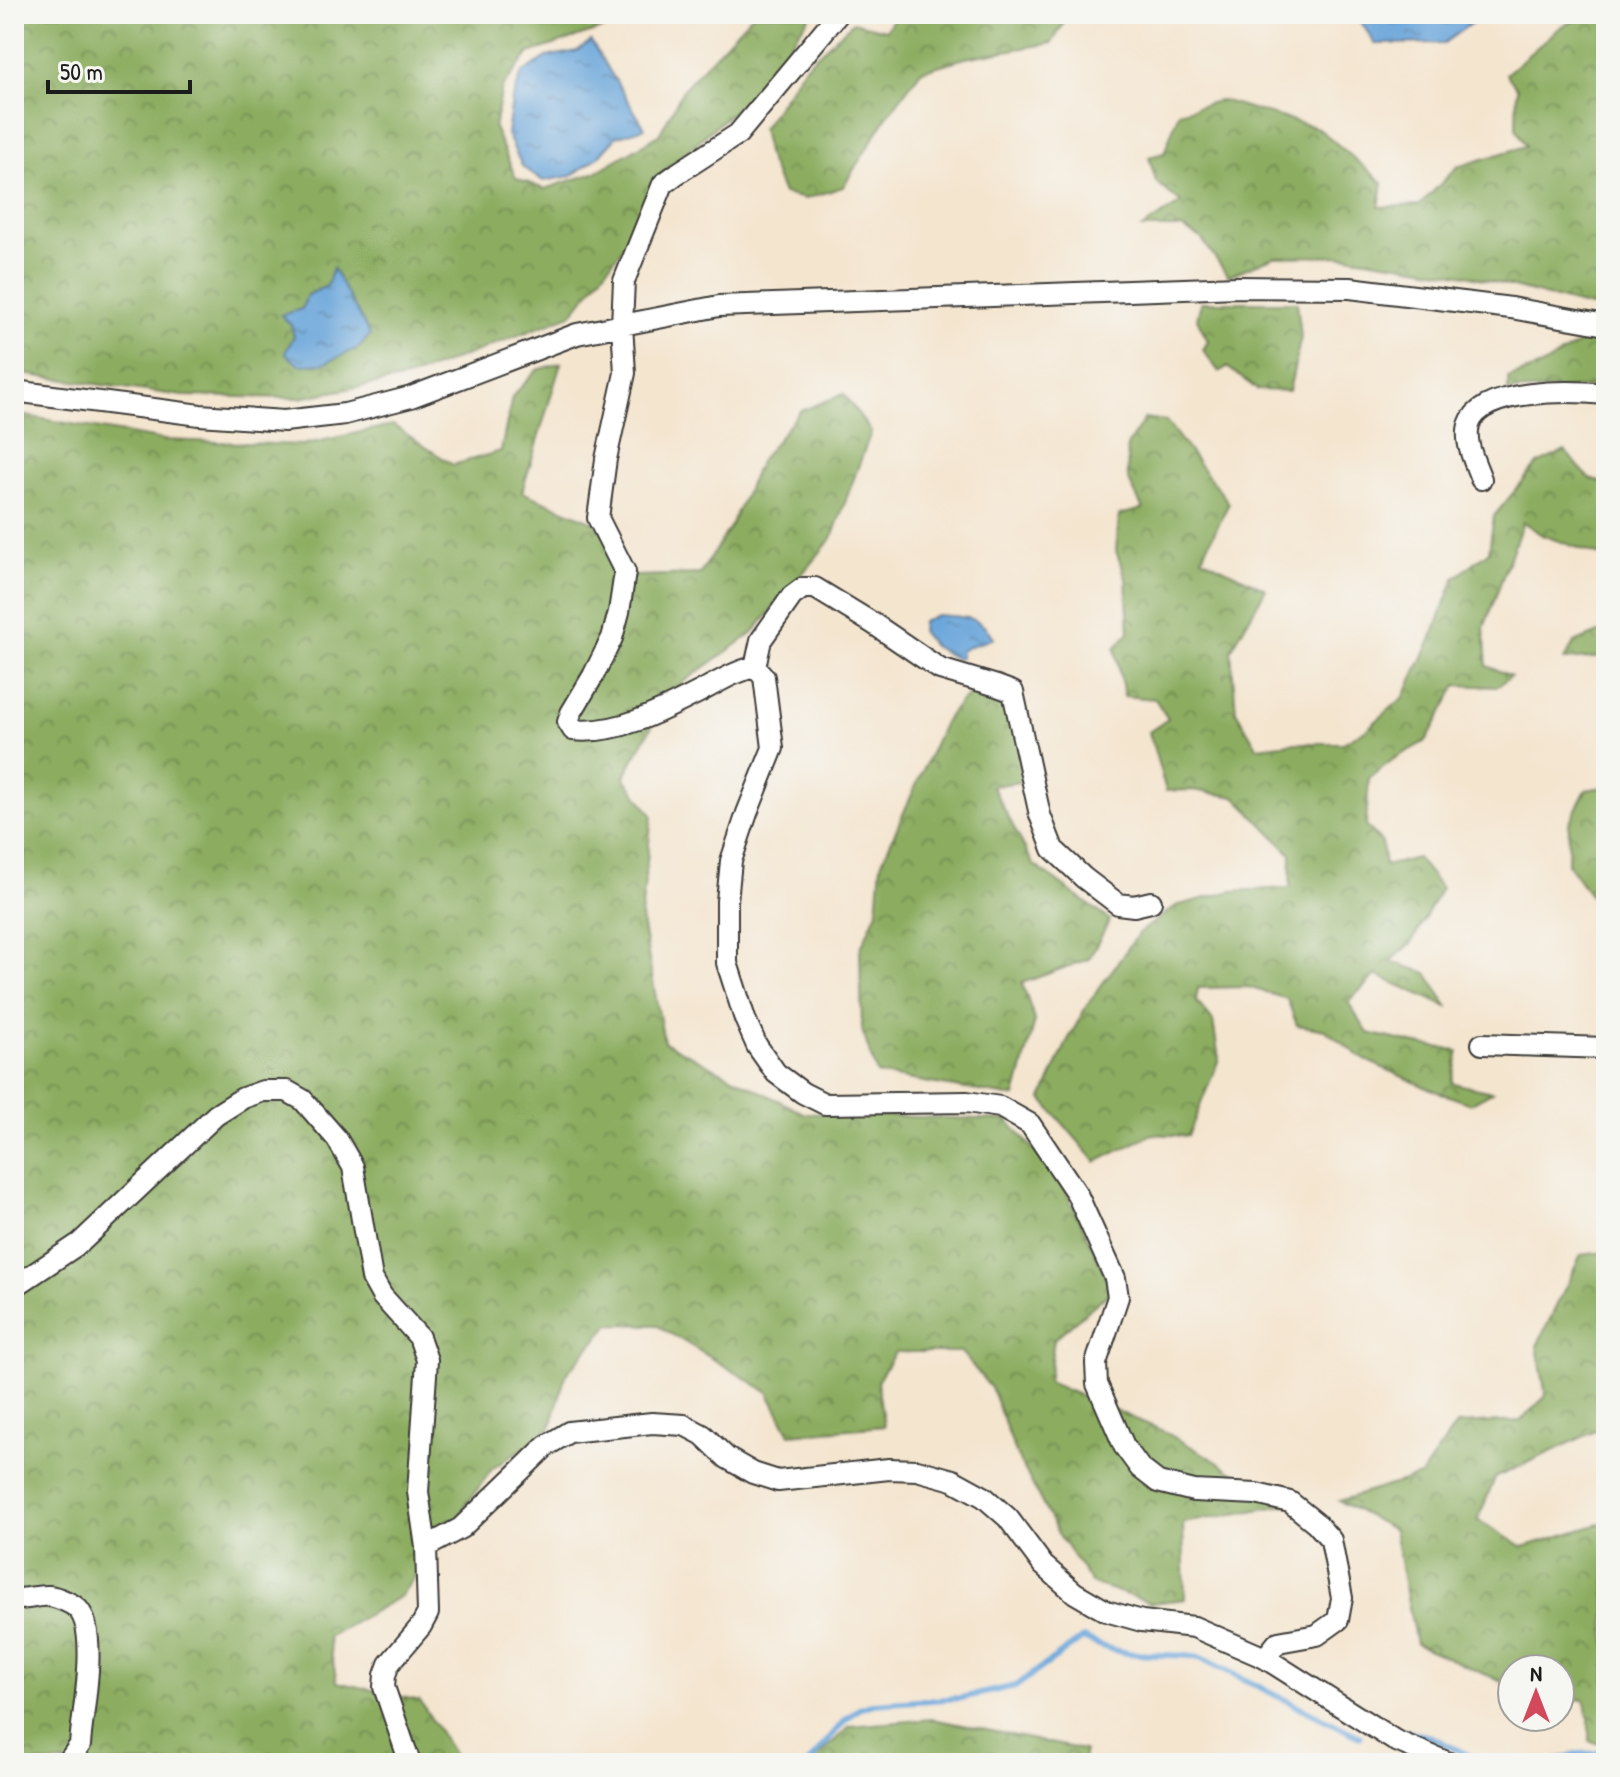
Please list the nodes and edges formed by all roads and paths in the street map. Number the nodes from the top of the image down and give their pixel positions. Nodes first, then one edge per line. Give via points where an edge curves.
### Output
1 (838, 14) edge
2 (622, 325) junction
3 (1606, 325) edge
4 (14, 391) edge
5 (1606, 394) edge
6 (1481, 479) dead end
7 (755, 667) junction
8 (1151, 902) dead end
9 (1482, 1044) dead end
10 (1606, 1048) edge
11 (14, 1287) edge
12 (426, 1547) junction
13 (14, 1598) edge
14 (1265, 1658) junction
15 (67, 1763) edge
16 (410, 1763) edge
17 (1449, 1763) edge

1 - 2 street via 738,134 663,184 624,281
2 - 3 street via 719,306 1238,287 1350,288
2 - 4 street via 577,334 411,397 345,414 284,421
2 - 7 street via 625,373 598,518 625,572 612,638 568,722 573,730 616,727
5 - 6 street via 1518,395 1474,415 1469,446
7 - 8 street via 761,640 792,596 815,588 940,669 1013,692 1040,815 1053,849 1118,904
7 - 14 street via 764,677 773,748 731,861 727,963 757,1046 776,1073 825,1104 967,1102 1000,1107 1030,1124 1077,1194 1115,1278 1118,1297 1096,1363 1097,1384 1124,1446 1158,1482 1290,1502 1331,1540 1342,1598 1338,1620 1317,1635 1278,1642
9 - 10 street
11 - 12 street via 80,1243 216,1115 263,1091 287,1091 303,1100 353,1167 372,1278 419,1337 427,1360 418,1492
12 - 14 street via 461,1528 546,1446 569,1432 684,1425 727,1458 778,1481 889,1469 953,1480 984,1497 1008,1518 1043,1565 1106,1611 1194,1627
12 - 16 street via 428,1613 389,1664 384,1687
13 - 15 street via 49,1596 65,1602 78,1610 90,1641 80,1745
14 - 17 street via 1394,1740

